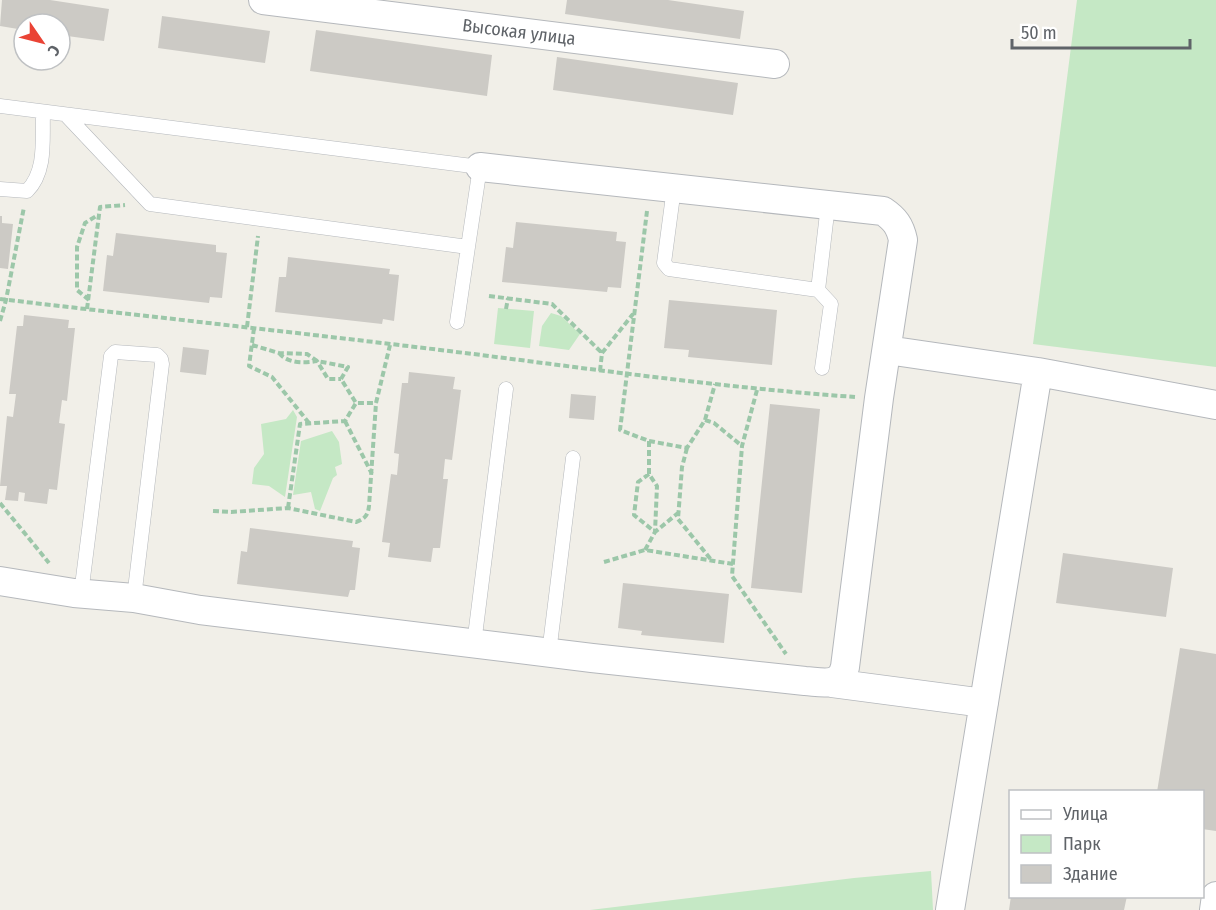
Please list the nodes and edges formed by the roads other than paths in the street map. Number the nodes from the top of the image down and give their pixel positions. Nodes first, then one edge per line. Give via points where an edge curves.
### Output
1 (263, 0) edge
2 (776, 64) dead end
3 (0, 106) edge
4 (43, 112) junction
5 (66, 115) junction
6 (480, 167) junction
7 (662, 187) junction
8 (0, 189) edge
9 (828, 205) junction
10 (468, 247) junction
11 (818, 290) junction
12 (457, 322) dead end
13 (887, 350) junction
14 (822, 368) dead end
15 (1038, 372) junction
16 (506, 389) dead end
17 (1216, 405) edge
18 (573, 458) dead end
19 (0, 581) edge
20 (78, 593) junction
21 (134, 598) junction
22 (474, 644) junction
23 (549, 653) junction
24 (819, 682) junction
25 (984, 703) junction
26 (1216, 896) edge
27 (950, 910) edge
28 (1214, 910) edge

1 - 2 street, Высокая улица
3 - 4 lane
4 - 5 lane
4 - 8 lane via 40,172 34,183 27,191
5 - 6 lane
5 - 10 lane via 150,204
6 - 7 street
6 - 10 lane
7 - 9 street
7 - 11 lane via 664,263 669,269
9 - 11 lane
9 - 13 street via 883,211 901,229 903,240
10 - 12 lane
11 - 14 lane via 831,304
13 - 15 street
13 - 24 street via 845,667 839,680
15 - 17 street
15 - 25 street
16 - 22 lane
18 - 23 lane
19 - 20 street
20 - 21 street
20 - 21 lane via 111,356 115,352 157,355 162,364
21 - 22 street via 200,610
22 - 23 street
23 - 24 street
24 - 25 street
25 - 27 street
26 - 28 street

